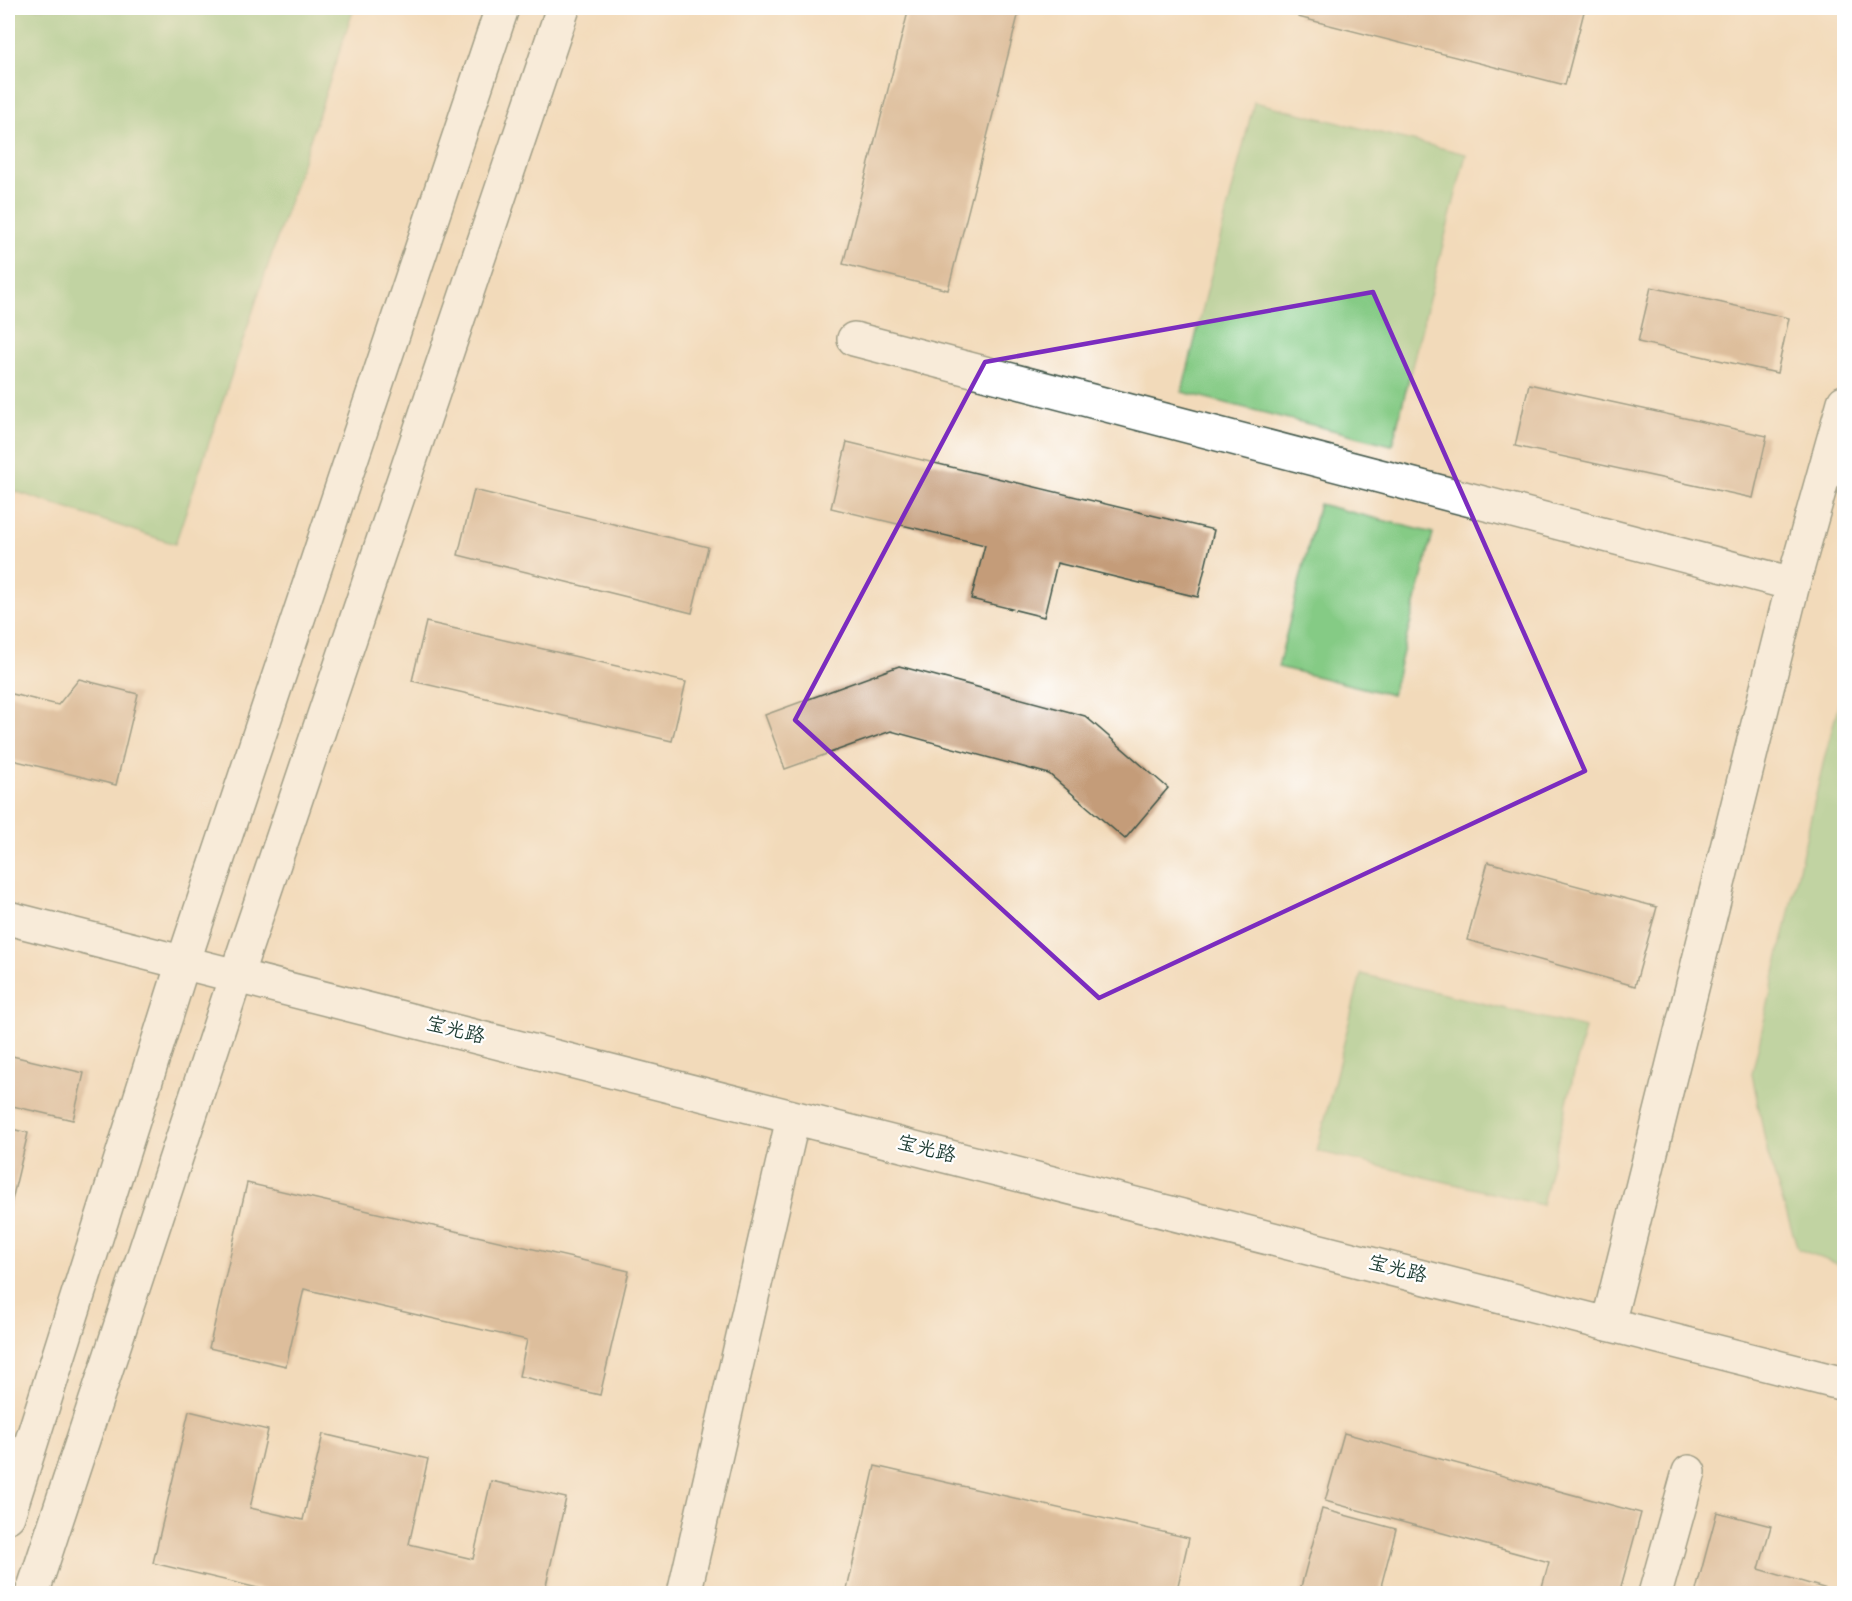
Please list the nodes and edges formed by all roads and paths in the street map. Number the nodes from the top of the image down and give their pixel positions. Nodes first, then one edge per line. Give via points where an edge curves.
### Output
1 (502, 8) edge
2 (563, 8) edge
3 (854, 339) dead end
4 (1845, 402) edge
5 (1792, 584) junction
6 (8, 918) edge
7 (183, 963) junction
8 (236, 976) junction
9 (793, 1118) junction
10 (1608, 1324) junction
11 (1845, 1384) edge
12 (1689, 1472) dead end
13 (8, 1516) edge
14 (32, 1593) edge
15 (684, 1593) edge
16 (1655, 1593) edge

1 - 7 street
2 - 8 street
3 - 5 street
4 - 5 street
5 - 10 street
6 - 7 street, 宝光路
7 - 8 street, 宝光路
7 - 13 street
8 - 9 street, 宝光路
8 - 14 street
9 - 10 street, 宝光路
9 - 15 street
10 - 11 street, 宝光路
12 - 16 street

